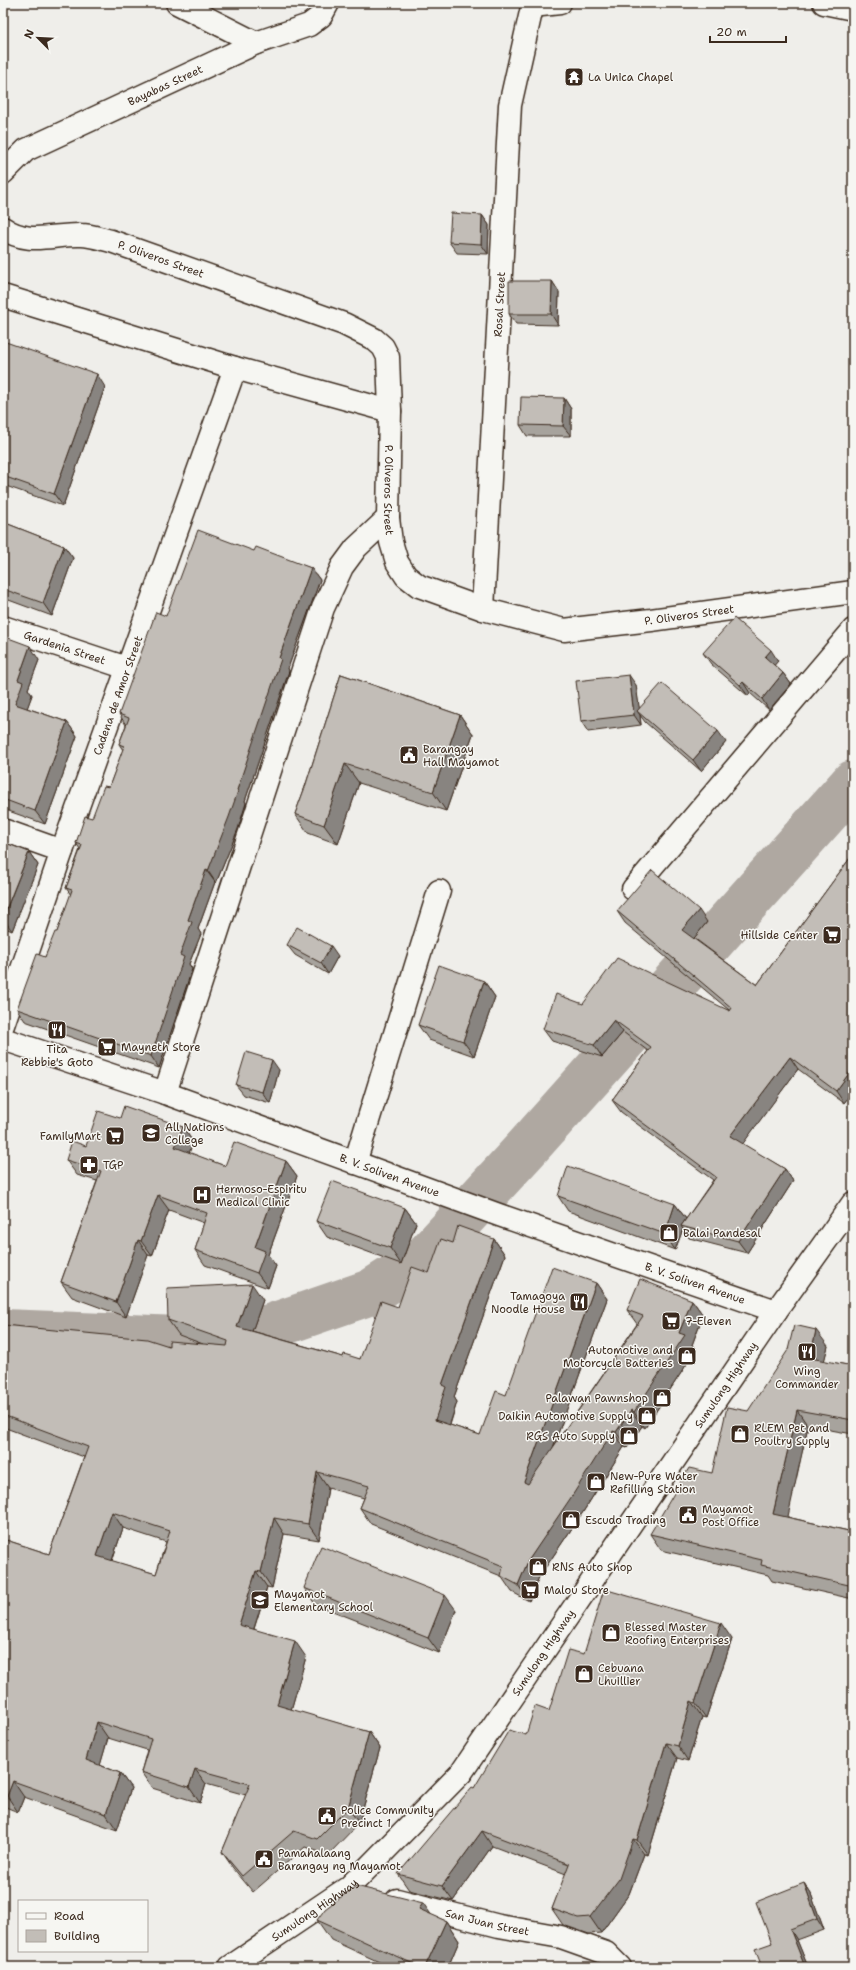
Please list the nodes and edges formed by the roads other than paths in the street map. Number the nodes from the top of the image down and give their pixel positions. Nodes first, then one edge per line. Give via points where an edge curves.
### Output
1 (177, 3) edge
2 (328, 3) edge
3 (560, 3) edge
4 (824, 3) edge
5 (532, 5) edge
6 (853, 10) edge
7 (256, 43) junction
8 (3, 173) edge
9 (3, 228) edge
10 (3, 296) edge
11 (235, 368) junction
12 (390, 411) junction
13 (388, 518) junction
14 (853, 592) edge
15 (483, 609) junction
16 (3, 627) edge
17 (853, 630) edge
18 (127, 668) junction
19 (3, 830) edge
20 (62, 850) junction
21 (633, 889) dead end
22 (440, 891) dead end
23 (3, 1025) edge
24 (3, 1039) edge
25 (165, 1093) junction
26 (355, 1163) junction
27 (853, 1203) edge
28 (776, 1311) junction
29 (349, 1888) junction
30 (230, 1967) edge
31 (620, 1967) edge

1 - 7 street
2 - 7 street, Bayabas Street via 321,16 309,26
3 - 5 street
4 - 6 street
5 - 15 street, Rosal Street via 510,105
7 - 8 street, Bayabas Street via 26,150
9 - 12 street, P. Oliveros Street via 26,239 83,235 111,241 344,324 374,339 383,347 388,357
10 - 11 street
11 - 12 street
11 - 18 street, Cadena de Amor Street
12 - 13 street, P. Oliveros Street
13 - 15 street, P. Oliveros Street via 397,562 406,576 419,586
13 - 25 street via 356,548 342,567 323,608
14 - 15 street, P. Oliveros Street via 564,630
16 - 18 street, Gardenia Street
17 - 21 street
18 - 20 street, Cadena de Amor Street
19 - 20 street
20 - 23 street, Cadena de Amor Street
22 - 26 street
24 - 25 street, B. V. Soliven Avenue
25 - 26 street, B. V. Soliven Avenue
26 - 28 street, B. V. Soliven Avenue
27 - 28 street, Sumulong Highway
28 - 29 street, Sumulong Highway via 461,1773
29 - 30 street, Sumulong Highway
29 - 31 street, San Juan Street via 499,1926 561,1937 606,1953

